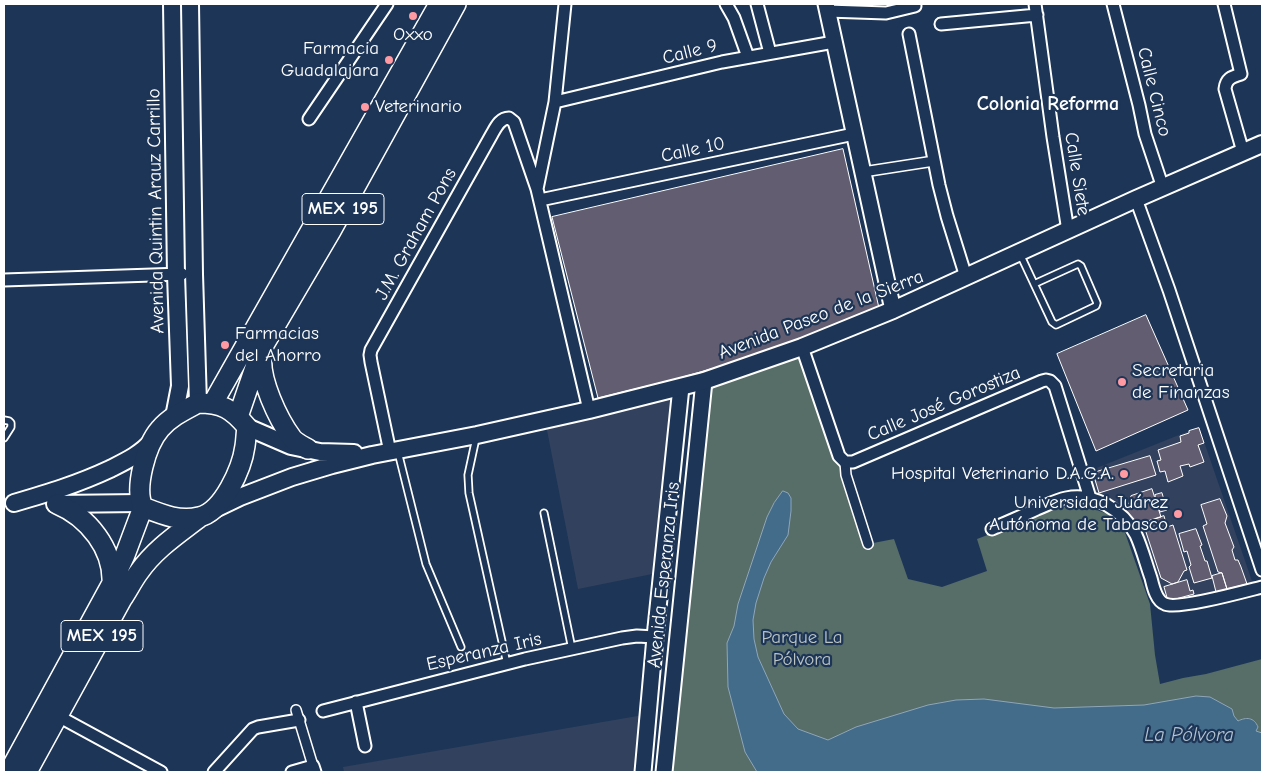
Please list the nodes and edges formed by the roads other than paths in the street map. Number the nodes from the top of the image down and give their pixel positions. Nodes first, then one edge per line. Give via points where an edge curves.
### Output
1 (172, 4) edge
2 (190, 4) edge
3 (387, 4) edge
4 (439, 4) edge
5 (456, 4) edge
6 (566, 4) edge
7 (726, 4) edge
8 (757, 4) edge
9 (1113, 4) edge
10 (1224, 4) edge
11 (915, 6) dead end
12 (827, 7) edge
13 (1036, 9) edge
14 (941, 24) dead end
15 (909, 34) dead end
16 (834, 42) junction
17 (770, 53) junction
18 (748, 57) junction
19 (555, 102) junction
20 (309, 119) dead end
21 (854, 134) junction
22 (1262, 144) edge
23 (1243, 152) junction
24 (934, 160) junction
25 (863, 172) junction
26 (1163, 188) junction
27 (539, 195) junction
28 (1136, 199) junction
29 (1068, 231) junction
30 (1020, 253) junction
31 (194, 274) junction
32 (176, 275) junction
33 (966, 278) junction
34 (4, 280) edge
35 (1034, 284) junction
36 (893, 310) junction
37 (263, 346) junction
38 (802, 347) junction
39 (704, 381) junction
40 (681, 387) junction
41 (206, 403) junction
42 (589, 410) junction
43 (174, 417) junction
44 (4, 420) edge
45 (243, 422) junction
46 (477, 435) junction
47 (4, 438) edge
48 (152, 441) junction
49 (308, 449) junction
50 (394, 451) junction
51 (372, 455) junction
52 (845, 462) junction
53 (1090, 498) junction
54 (9, 503) edge
55 (57, 504) junction
56 (142, 505) junction
57 (207, 513) junction
58 (544, 513) dead end
59 (992, 529) dead end
60 (868, 544) dead end
61 (1262, 570) edge
62 (112, 586) junction
63 (1262, 587) edge
64 (655, 637) junction
65 (461, 648) dead end
66 (572, 649) junction
67 (507, 664) junction
68 (356, 702) junction
69 (323, 711) dead end
70 (298, 715) joint
71 (58, 716) junction
72 (365, 746) dead end
73 (314, 769) edge
74 (10, 772) edge
75 (26, 772) edge
76 (161, 772) edge
77 (214, 772) edge
78 (292, 772) edge
79 (643, 772) edge
80 (664, 772) edge

1 - 32 main road, Avenida Quintin Arauz Carrillo
2 - 31 main road, Avenida Quintin Arauz Carrillo
3 - 20 street
4 - 41 main road, MEX 195
5 - 37 main road, MEX 195 via 331,231
6 - 19 street
7 - 18 street
8 - 17 street
9 - 26 street, Calle Cinco via 1145,134
10 - 23 street via 1240,74 1228,79 1225,90
11 - 12 street via 886,13
12 - 16 street
13 - 14 street
13 - 29 street, Calle Siete
15 - 24 street
16 - 17 street, Calle 9
16 - 21 street
17 - 18 street, Calle 9
18 - 19 street, Calle 9
19 - 27 street
21 - 25 street
21 - 27 street, Calle 10
22 - 23 main road, Avenida Paseo de la Sierra
23 - 26 main road, Avenida Paseo de la Sierra
24 - 25 street
24 - 33 street
25 - 36 street
26 - 28 main road, Avenida Paseo de la Sierra
27 - 42 street
27 - 50 street, J.M. Graham Pons via 514,122 504,118 371,350 372,366
28 - 29 main road, Avenida Paseo de la Sierra
28 - 61 street
29 - 30 main road, Avenida Paseo de la Sierra
30 - 33 main road, Avenida Paseo de la Sierra
30 - 35 lane
31 - 32 street
31 - 41 main road, Avenida Quintin Arauz Carrillo via 196,369
32 - 34 street
32 - 43 main road, Avenida Quintin Arauz Carrillo via 180,386
33 - 36 main road, Avenida Paseo de la Sierra
35 - 35 lane via 1078,264 1097,304 1056,325
36 - 38 main road, Avenida Paseo de la Sierra
37 - 45 main road, MEX 195
37 - 49 main road via 261,359 269,396 293,439
38 - 39 main road, Avenida Paseo de la Sierra
38 - 52 street via 839,456
39 - 40 main road, Avenida Paseo de la Sierra
39 - 80 street, Avenida Esperanza Iris
40 - 42 main road, Avenida Paseo de la Sierra
40 - 64 street, Avenida Esperanza Iris
41 - 43 main road
41 - 45 main road via 225,408
42 - 46 main road, Avenida Paseo de la Sierra
43 - 48 main road
44 - 47 lane via 12,423
45 - 49 main road, Avenida Paseo de la Sierra via 291,446
45 - 57 main road via 245,447 231,486
46 - 50 main road, Avenida Paseo de la Sierra
46 - 67 lane via 468,475 468,492
48 - 54 main road via 127,461 97,475 61,490
48 - 56 main road via 142,473
49 - 51 main road, Avenida Paseo de la Sierra
50 - 51 main road, Avenida Paseo de la Sierra
50 - 65 lane via 426,564
51 - 57 main road, Avenida Paseo de la Sierra via 292,477
52 - 53 street, Calle José Gorostiza via 853,462 1048,380 1055,386
52 - 60 street via 846,475
53 - 59 street via 1059,500
53 - 63 street via 1113,509 1132,529 1162,603 1186,604
54 - 55 main road
55 - 56 main road
55 - 62 main road via 81,518 102,542 111,568
56 - 57 main road via 183,519
56 - 62 main road, MEX 195
57 - 71 main road, MEX 195 via 168,541 139,572
58 - 66 lane
62 - 74 main road, MEX 195
64 - 66 street, Esperanza Iris via 632,636
64 - 79 street, Avenida Esperanza Iris
66 - 67 street, Esperanza Iris
67 - 68 street, Esperanza Iris
68 - 69 street, Esperanza Iris
68 - 72 street
70 - 73 street
70 - 77 street via 253,729
71 - 75 main road, MEX 195
71 - 76 street
73 - 78 street

